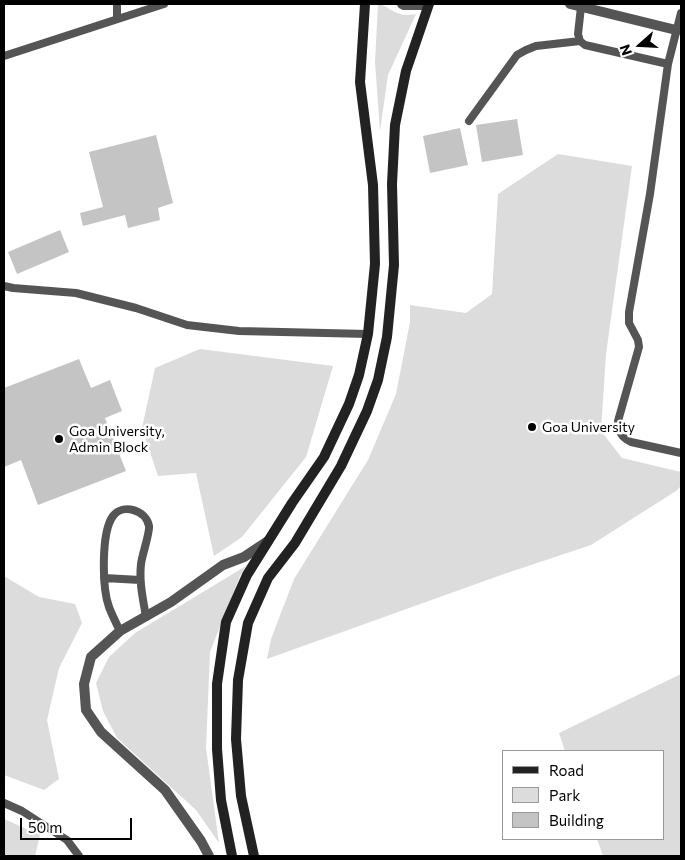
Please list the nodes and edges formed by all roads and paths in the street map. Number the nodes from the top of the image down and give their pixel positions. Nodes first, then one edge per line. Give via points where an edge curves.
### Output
1 (117, 4) edge
2 (164, 4) edge
3 (365, 4) edge
4 (402, 4) edge
5 (428, 4) edge
6 (570, 4) edge
7 (582, 7) junction
8 (681, 13) edge
9 (117, 19) junction
10 (679, 30) edge
11 (580, 41) junction
12 (4, 56) edge
13 (668, 64) junction
14 (469, 122) dead end
15 (4, 286) edge
16 (368, 334) junction
17 (681, 453) edge
18 (269, 541) junction
19 (104, 578) junction
20 (140, 580) junction
21 (146, 617) junction
22 (120, 631) junction
23 (4, 803) edge
24 (79, 856) edge
25 (209, 856) edge
26 (232, 856) edge
27 (254, 856) edge

1 - 9 lane
2 - 9 lane
3 - 16 main road via 360,82 373,185 375,264
4 - 5 street
5 - 27 main road via 406,71 394,125 394,265 387,337 378,380 367,412 341,466 311,518 268,578 248,623 238,680 236,739 241,796
6 - 7 street
7 - 10 street
7 - 11 lane
8 - 10 lane
9 - 12 lane
10 - 13 lane
11 - 13 lane via 585,45
11 - 14 lane via 536,46 517,56
13 - 17 lane via 629,312 629,323 639,347 618,421 624,439
15 - 16 lane via 76,293 187,325 239,331
16 - 18 main road via 349,404 324,457
18 - 21 street via 244,557 222,565
18 - 26 main road via 247,575 226,622 216,684 222,800
19 - 20 lane
19 - 20 lane via 105,549 113,515 121,510 136,510 149,526
19 - 22 lane via 109,606
20 - 21 lane
21 - 22 street
22 - 25 street via 91,657 84,684 86,710 102,732 165,790
23 - 24 lane via 67,840

